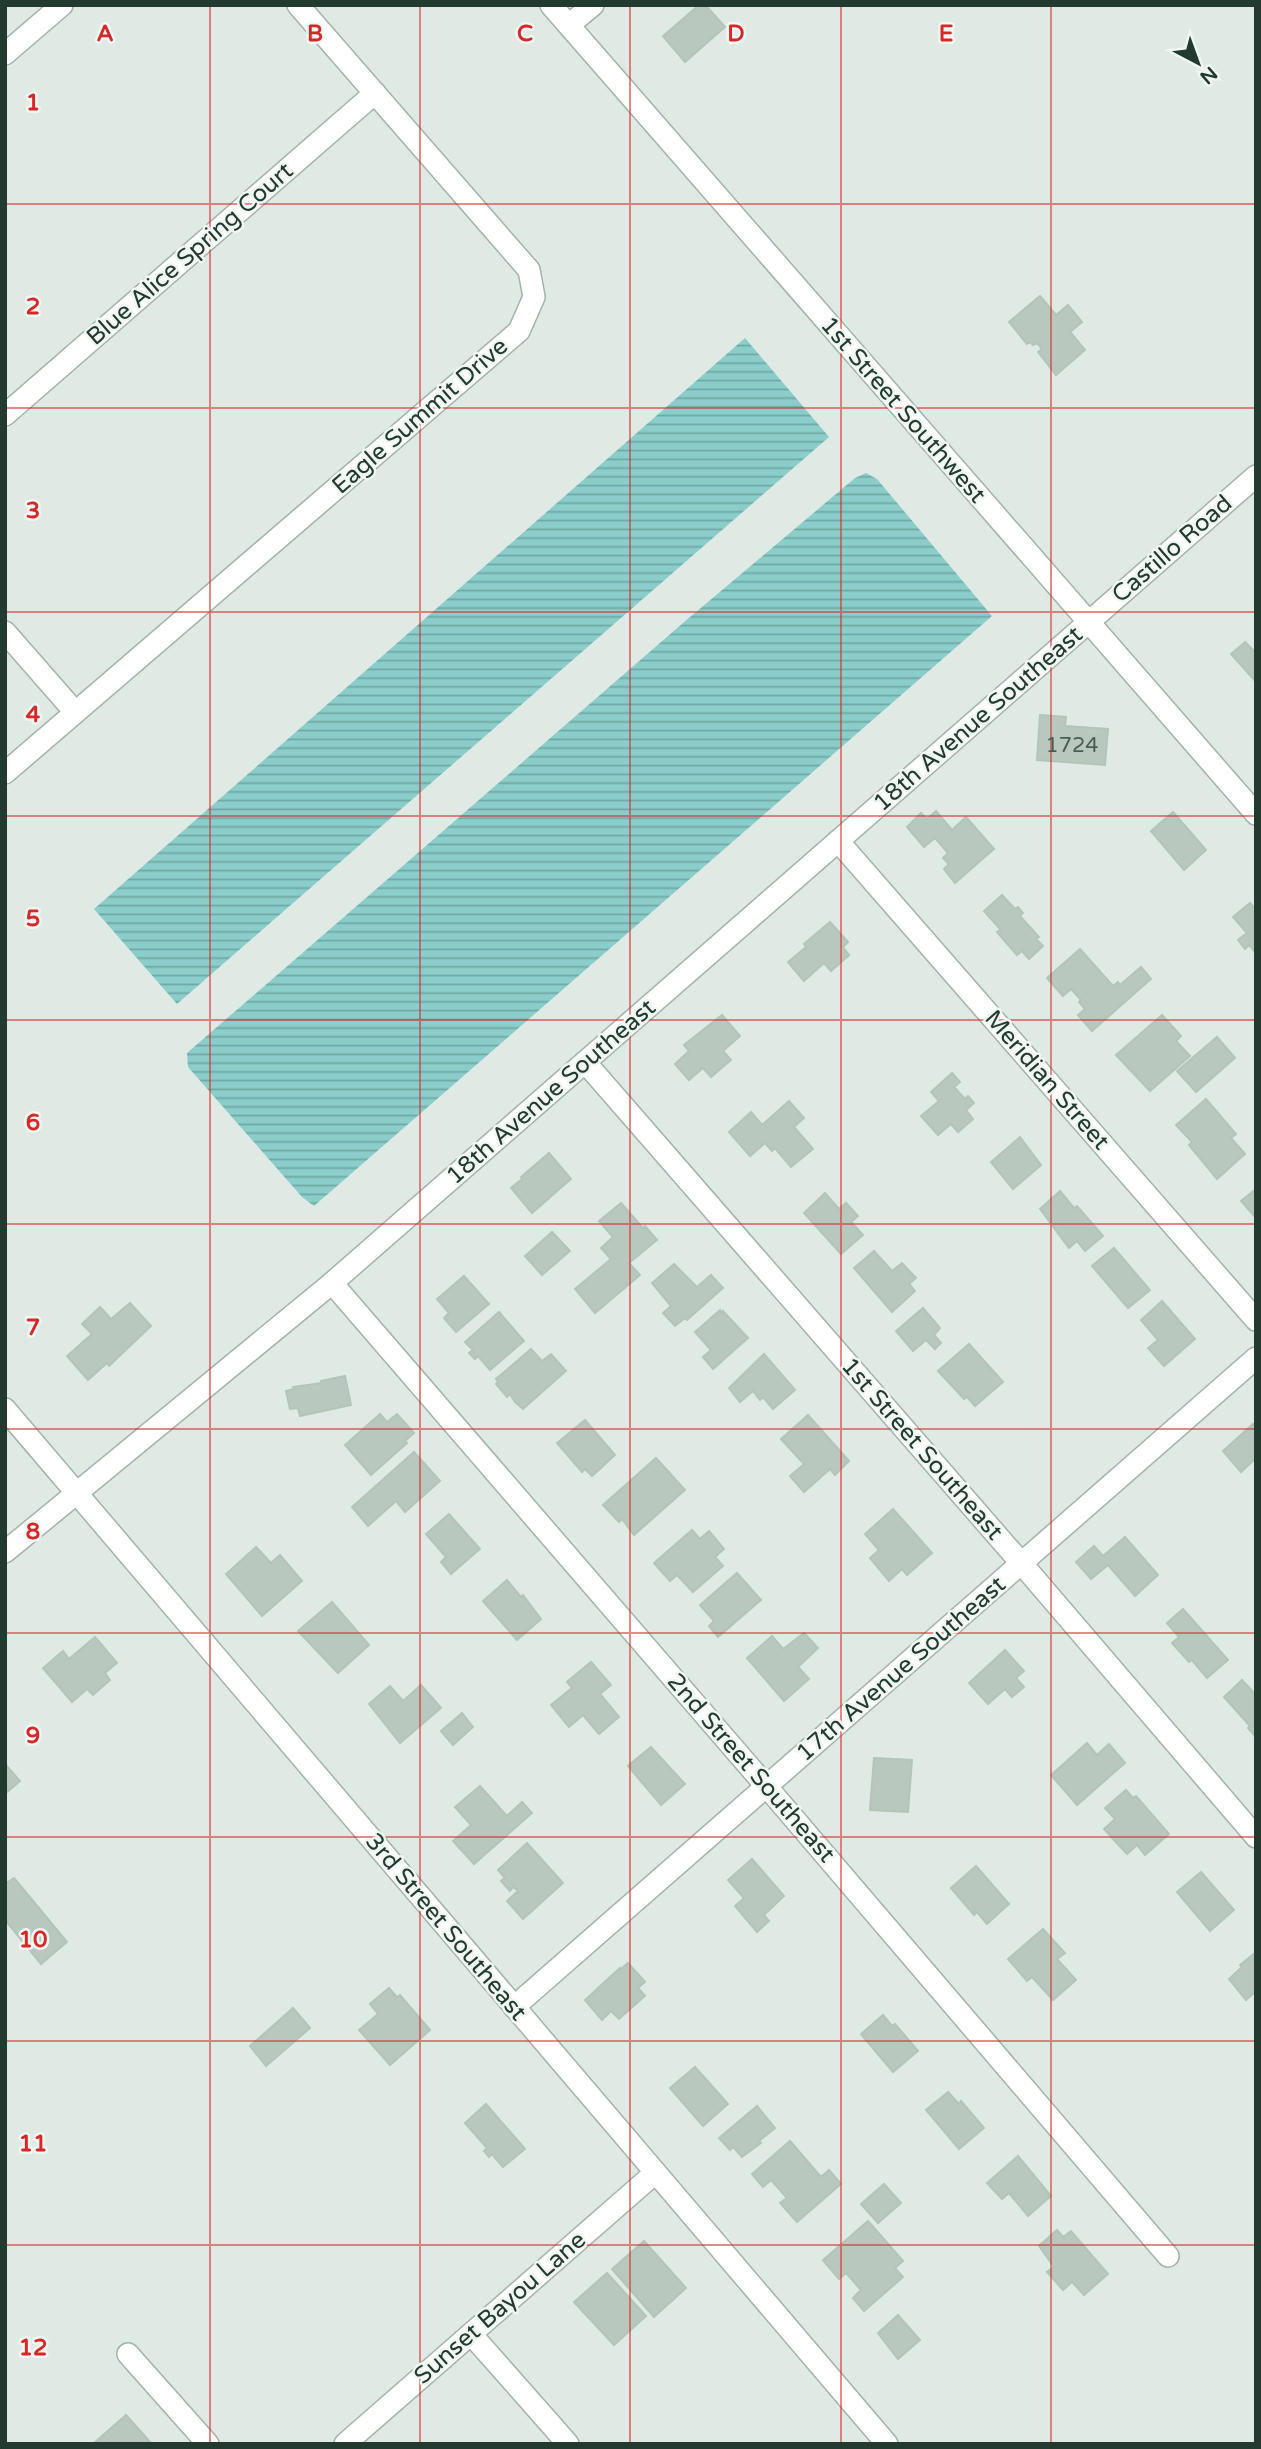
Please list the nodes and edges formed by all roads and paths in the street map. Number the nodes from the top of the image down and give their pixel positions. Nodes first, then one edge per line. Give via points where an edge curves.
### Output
1 (62, 5) edge
2 (298, 5) edge
3 (551, 5) edge
4 (593, 5) edge
5 (569, 26) junction
6 (5, 54) edge
7 (375, 93) junction
8 (5, 415) edge
9 (1256, 476) edge
10 (1089, 622) junction
11 (5, 632) edge
12 (75, 712) junction
13 (5, 773) edge
14 (1256, 814) edge
15 (838, 841) junction
16 (585, 1062) junction
17 (332, 1283) junction
18 (1256, 1320) edge
19 (1256, 1358) edge
20 (5, 1409) edge
21 (77, 1491) junction
22 (5, 1552) edge
23 (1022, 1563) junction
24 (767, 1787) junction
25 (1256, 1837) edge
26 (513, 2007) junction
27 (655, 2172) junction
28 (1168, 2256) dead end
29 (471, 2334) junction
30 (128, 2354) dead end
31 (208, 2444) edge
32 (345, 2444) edge
33 (568, 2444) edge
34 (887, 2444) edge

1 - 6 street
2 - 7 street, Eagle Summit Drive
3 - 5 street, 1st Street Southwest
4 - 5 street
5 - 10 street, 1st Street Southwest
7 - 8 street, Blue Alice Spring Court
7 - 12 street, Eagle Summit Drive via 528,270 534,297 519,331
9 - 10 street, Castillo Road
10 - 14 street, 1st Street Southwest
10 - 15 street, 18th Avenue Southeast
11 - 12 street
12 - 13 street, Eagle Summit Drive
15 - 16 street, 18th Avenue Southeast
15 - 18 street, Meridian Street
16 - 17 street, 18th Avenue Southeast
16 - 23 street, 1st Street Southeast
17 - 21 street, 18th Avenue Southeast
17 - 24 street, 2nd Street Southeast
19 - 23 street, 17th Avenue Southeast
20 - 21 street, 3rd Street Southeast
21 - 22 street, 18th Avenue Southeast
21 - 26 street, 3rd Street Southeast
23 - 24 street, 17th Avenue Southeast
23 - 25 street, 1st Street Southeast
24 - 26 street, 17th Avenue Southeast
24 - 28 street, 2nd Street Southeast
26 - 27 street, 3rd Street Southeast
27 - 29 street, Sunset Bayou Lane
27 - 34 street, 3rd Street Southeast
29 - 32 street, Sunset Bayou Lane
29 - 33 street
30 - 31 street

